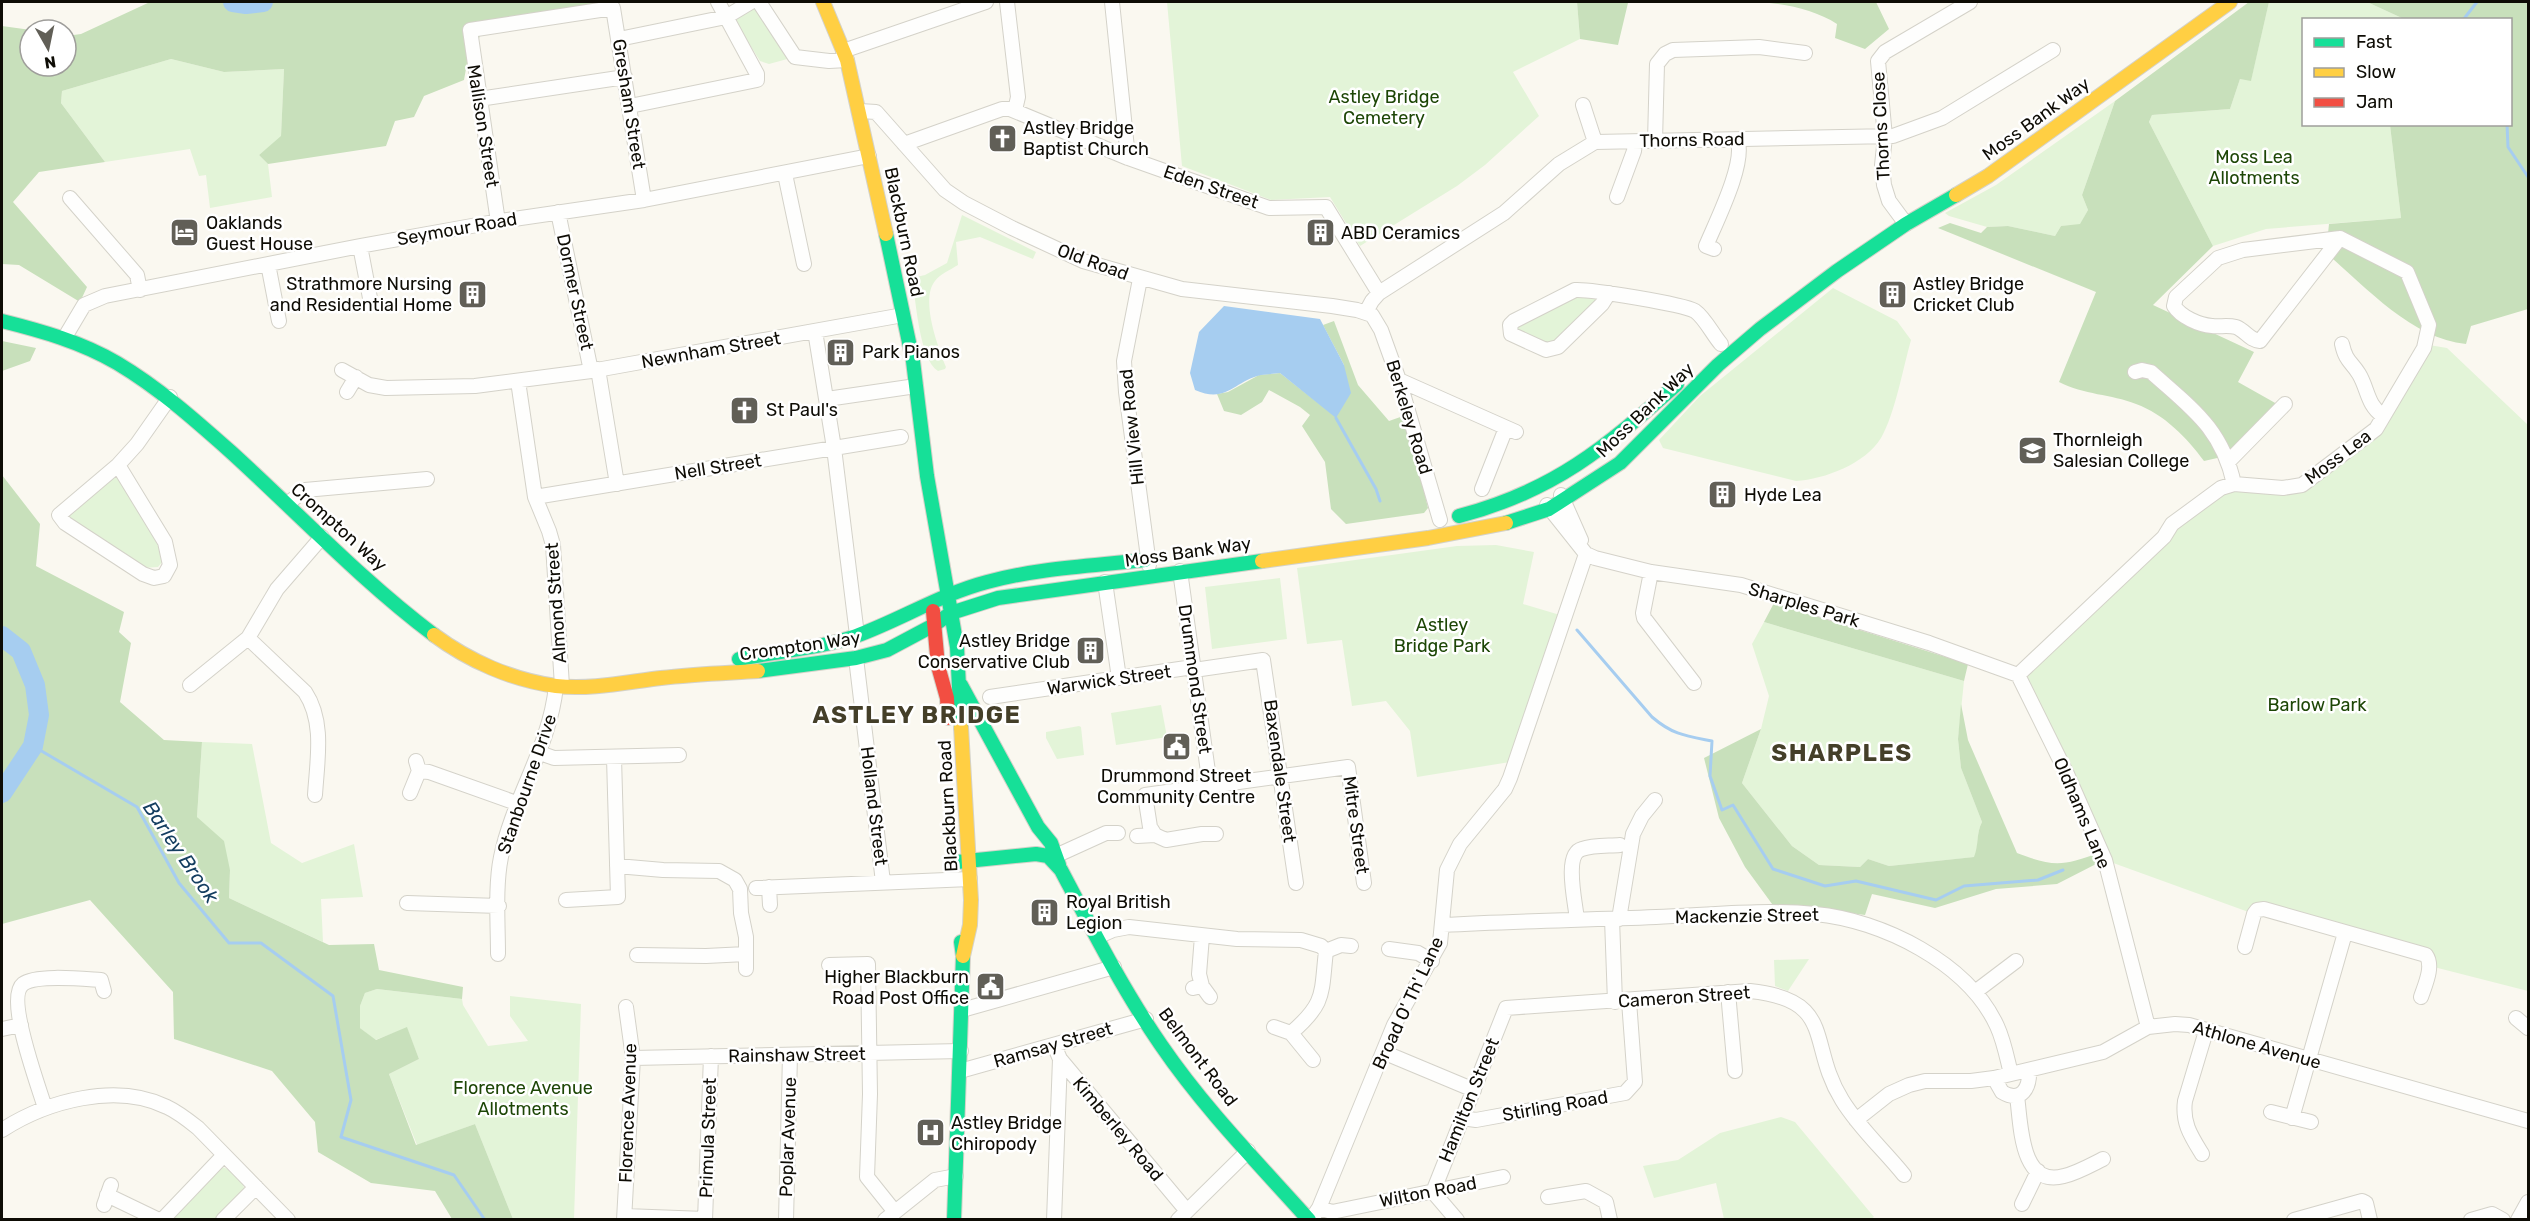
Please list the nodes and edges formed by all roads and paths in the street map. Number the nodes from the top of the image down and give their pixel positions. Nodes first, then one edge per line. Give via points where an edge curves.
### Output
1 (718, 2) edge
2 (751, 2) edge
3 (759, 2) edge
4 (823, 2) edge
5 (986, 2) edge
6 (1007, 2) edge
7 (1112, 2) edge
8 (1970, 2) edge
9 (2210, 2) edge
10 (2230, 2) edge
11 (614, 8) joint
12 (726, 17) junction
13 (619, 39) junction
14 (2053, 50) dead end
15 (1805, 53) dead end
16 (845, 56) junction
17 (625, 77) junction
18 (479, 99) junction
19 (1583, 105) dead end
20 (630, 106) junction
21 (1015, 110) junction
22 (860, 111) junction
23 (1885, 136) junction
24 (1737, 140) junction
25 (1655, 141) junction
26 (1595, 142) junction
27 (1635, 142) junction
28 (904, 144) junction
29 (869, 156) junction
30 (1128, 158) junction
31 (785, 174) junction
32 (1617, 197) dead end
33 (70, 198) dead end
34 (644, 200) junction
35 (558, 212) junction
36 (1902, 219) junction
37 (498, 222) junction
38 (2340, 238) junction
39 (360, 246) junction
40 (1714, 249) dead end
41 (268, 264) junction
42 (804, 264) dead end
43 (1140, 279) junction
44 (140, 290) junction
45 (1379, 293) junction
46 (1609, 293) junction
47 (370, 298) dead end
48 (1369, 314) junction
49 (903, 315) junction
50 (2, 321) edge
51 (279, 321) dead end
52 (815, 331) junction
53 (65, 338) junction
54 (1721, 344) junction
55 (2342, 344) dead end
56 (1704, 359) dead end
57 (342, 370) dead end
58 (594, 370) junction
59 (2135, 372) dead end
60 (1688, 374) dead end
61 (356, 377) junction
62 (1399, 380) junction
63 (518, 381) junction
64 (916, 386) junction
65 (347, 392) dead end
66 (170, 397) junction
67 (827, 399) junction
68 (2285, 404) dead end
69 (2384, 416) junction
70 (901, 437) dead end
71 (834, 448) junction
72 (2228, 462) junction
73 (118, 465) junction
74 (927, 476) junction
75 (427, 478) dead end
76 (1555, 482) junction
77 (617, 484) junction
78 (2234, 484) junction
79 (1482, 489) dead end
80 (1537, 491) junction
81 (535, 497) junction
82 (1564, 502) junction
83 (287, 504) junction
84 (1549, 509) junction
85 (1434, 521) joint
86 (322, 537) junction
87 (939, 547) junction
88 (1586, 554) junction
89 (1154, 559) junction
90 (930, 570) dead end
91 (1180, 571) junction
92 (1651, 572) junction
93 (1151, 575) junction
94 (988, 582) junction
95 (1105, 582) junction
96 (931, 586) dead end
97 (948, 594) junction
98 (932, 601) junction
99 (943, 619) junction
100 (856, 635) junction
101 (248, 638) junction
102 (887, 650) junction
103 (910, 651) dead end
104 (926, 655) dead end
105 (856, 658) junction
106 (1263, 660) joint
107 (938, 666) junction
108 (1193, 668) junction
109 (2018, 675) junction
110 (679, 676) junction
111 (1119, 678) junction
112 (1694, 683) dead end
113 (190, 685) dead end
114 (961, 685) junction
115 (559, 686) junction
116 (990, 697) dead end
117 (946, 698) junction
118 (540, 753) junction
119 (679, 756) dead end
120 (614, 758) junction
121 (1280, 776) junction
122 (1210, 786) junction
123 (410, 793) dead end
124 (315, 795) dead end
125 (1657, 799) dead end
126 (519, 804) junction
127 (1118, 833) dead end
128 (1216, 834) dead end
129 (1155, 835) junction
130 (1043, 836) junction
131 (1137, 836) dead end
132 (1620, 845) dead end
133 (1036, 854) junction
134 (1054, 857) junction
135 (963, 861) junction
136 (617, 866) junction
137 (964, 879) junction
138 (883, 882) junction
139 (1296, 883) dead end
140 (1364, 883) dead end
141 (574, 896) dead end
142 (413, 900) dead end
143 (770, 905) dead end
144 (499, 906) junction
145 (1616, 919) junction
146 (1577, 920) junction
147 (1443, 925) junction
148 (2345, 933) junction
149 (1202, 936) junction
150 (1096, 937) junction
151 (1352, 946) dead end
152 (2245, 948) dead end
153 (1389, 949) dead end
154 (1326, 951) junction
155 (498, 954) dead end
156 (746, 954) junction
157 (637, 955) dead end
158 (1432, 961) junction
159 (2016, 961) dead end
160 (829, 965) dead end
161 (1113, 967) junction
162 (746, 969) dead end
163 (1202, 990) dead end
164 (104, 991) dead end
165 (1728, 992) junction
166 (1975, 992) junction
167 (2421, 998) dead end
168 (1622, 1001) junction
169 (626, 1008) dead end
170 (1506, 1008) joint
171 (962, 1010) junction
172 (2516, 1018) dead end
173 (1146, 1019) junction
174 (21, 1025) junction
175 (1274, 1027) dead end
176 (2148, 1027) junction
177 (2529, 1028) edge
178 (2, 1029) edge
179 (2206, 1031) junction
180 (1292, 1033) junction
181 (1054, 1045) junction
182 (961, 1051) junction
183 (1383, 1052) junction
184 (869, 1053) junction
185 (790, 1055) junction
186 (711, 1056) junction
187 (633, 1058) junction
188 (1060, 1059) junction
189 (1313, 1060) dead end
190 (2307, 1060) junction
191 (2029, 1070) junction
192 (960, 1071) junction
193 (1734, 1071) dead end
194 (2011, 1074) junction
195 (1994, 1078) junction
196 (1474, 1090) junction
197 (2017, 1096) junction
198 (45, 1108) junction
199 (2271, 1112) dead end
200 (1462, 1118) junction
201 (2292, 1118) junction
202 (1856, 1120) junction
203 (2529, 1121) edge
204 (2311, 1122) dead end
205 (2, 1130) edge
206 (1248, 1151) junction
207 (2202, 1154) dead end
208 (224, 1155) junction
209 (2103, 1159) dead end
210 (2038, 1171) junction
211 (1904, 1175) dead end
212 (956, 1176) junction
213 (1503, 1177) dead end
214 (256, 1187) junction
215 (1433, 1192) junction
216 (107, 1195) dead end
217 (1548, 1197) dead end
218 (2529, 1202) edge
219 (2022, 1204) dead end
220 (1182, 1215) edge
221 (890, 1216) edge
222 (1313, 1216) edge
223 (625, 1218) edge
224 (705, 1219) edge
225 (160, 1220) edge
226 (223, 1220) edge
227 (288, 1220) edge
228 (786, 1220) edge
229 (954, 1220) edge
230 (1054, 1220) edge
231 (1457, 1220) edge
232 (1610, 1220) edge
233 (2294, 1220) edge
234 (2370, 1220) edge
235 (2471, 1220) edge
236 (2503, 1220) edge
237 (2518, 1220) edge

1 - 12 street
2 - 12 street
3 - 16 street via 795,57 829,61
4 - 16 main road, Blackburn Road
5 - 16 street
6 - 21 street via 1018,97
7 - 30 street
8 - 23 street, Thorns Close via 1880,57
9 - 36 main road, Moss Bank Way
10 - 36 main road, Moss Bank Way via 1988,176
11 - 13 street, Gresham Street
11 - 18 street, Mallison Street via 470,30
12 - 13 street
12 - 20 street via 758,74 757,80
13 - 17 street, Gresham Street
14 - 23 street, Thorns Road via 1942,118
15 - 25 street via 1759,47 1673,50 1665,54 1657,64
16 - 22 main road, Blackburn Road
17 - 18 street
17 - 20 street, Gresham Street
18 - 37 street, Mallison Street
19 - 26 street
20 - 34 street, Gresham Street
21 - 28 street via 1002,110
21 - 30 street, Eden Street
22 - 28 street, Old Road via 876,112
22 - 29 main road, Blackburn Road
23 - 24 street, Thorns Road
23 - 36 street, Thorns Close via 1884,185 1889,201
24 - 25 street, Thorns Road
24 - 40 street via 1740,149 1735,174 1706,246
25 - 27 street, Thorns Road
26 - 27 street, Thorns Road
26 - 45 street via 1559,164 1504,213
27 - 32 street
28 - 43 street, Old Road via 945,190 964,203 1083,261
29 - 31 street, Seymour Road
29 - 49 main road, Blackburn Road
30 - 45 street, Eden Street via 1269,208 1326,207
31 - 34 street, Seymour Road
31 - 42 street
33 - 44 street via 137,275
34 - 35 street, Seymour Road
35 - 37 street, Seymour Road
35 - 58 street, Dormer Street
36 - 54 main road, Moss Bank Way via 1831,259
36 - 82 main road, Moss Bank Way via 1760,329 1691,389 1620,464
37 - 39 street, Seymour Road
38 - 38 street via 2243,250 2218,258 2176,297 2174,306 2195,322 2233,326 2260,341
38 - 69 street, Moss Lea via 2406,272 2429,325 2424,348
39 - 41 street, Seymour Road
39 - 47 street
41 - 44 street, Seymour Road
41 - 51 street
43 - 48 street, Old Road via 1182,290 1332,306
43 - 89 street, Hill View Road via 1124,361
44 - 53 street, Seymour Road via 89,302
45 - 48 street
46 - 46 street via 1575,290 1514,321 1511,334 1546,350 1558,347
46 - 54 street via 1694,311
48 - 62 street, Berkeley Road via 1381,330
49 - 52 street, Newnham Street
49 - 64 main road, Blackburn Road
50 - 53 main road, Crompton Way
52 - 58 street, Newnham Street
52 - 67 street
53 - 66 main road, Crompton Way via 127,368
54 - 56 main road, Moss Bank Way
55 - 69 street via 2347,362 2360,376 2373,407
57 - 61 street, Newnham Street
58 - 63 street, Newnham Street
58 - 77 street, Dormer Street
59 - 72 street via 2151,372 2204,420
60 - 76 main road, Moss Bank Way via 1618,436
61 - 63 street, Newnham Street via 369,385 386,388
61 - 65 street
62 - 79 street via 1511,430
62 - 85 street, Berkeley Road
63 - 81 street, Almond Street
64 - 67 street
64 - 74 main road, Blackburn Road
66 - 73 street
66 - 83 main road, Crompton Way
67 - 71 street
68 - 72 street
69 - 78 street, Moss Lea via 2376,429 2302,485 2283,488
70 - 71 street, Nell Street
71 - 77 street, Nell Street
71 - 100 street
72 - 78 street
73 - 73 street via 165,542 170,565 164,576 143,574 65,523 59,515
74 - 87 main road, Blackburn Road
74 - 90 main road, Blackburn Road
75 - 83 street via 305,490
76 - 80 main road, Moss Bank Way
76 - 82 street
77 - 81 street, Nell Street
78 - 109 street via 2221,488 2172,524 2164,537
80 - 84 street
80 - 85 main road, Moss Bank Way via 1480,512
81 - 115 street, Almond Street via 553,545
82 - 84 main road, Moss Bank Way
82 - 88 street
83 - 86 main road, Crompton Way
84 - 88 street
84 - 91 main road, Moss Bank Way via 1520,520 1428,538
86 - 101 street via 277,589
86 - 115 main road, Crompton Way via 449,646 494,670
87 - 94 main road via 960,574
87 - 97 main road, Blackburn Road
88 - 92 street, Sharples Park
88 - 147 street, Broad O' Th' Lane via 1510,778 1457,849 1447,870
89 - 93 street, Hill View Road
89 - 94 main road, Moss Bank Way
91 - 93 main road, Moss Bank Way
91 - 108 street, Drummond Street
92 - 109 street, Sharples Park via 1742,585
92 - 112 street via 1644,618
93 - 95 main road, Moss Bank Way
94 - 97 main road, Moss Bank Way
95 - 99 main road, Moss Bank Way via 998,598
95 - 111 street
96 - 98 main road, Blackburn Road
97 - 98 main road, Crompton Way
97 - 99 main road, Blackburn Road
98 - 99 main road, Blackburn Road
98 - 100 main road, Crompton Way
99 - 102 main road, Crompton Way
99 - 107 main road, Blackburn Road
99 - 114 main road, Blackburn Road
99 - 117 main road via 948,666
100 - 110 main road, Crompton Way via 828,644 742,658
101 - 113 street
101 - 124 street via 311,700 318,728
102 - 103 main road
102 - 105 main road, Crompton Way
104 - 107 main road
105 - 110 main road, Crompton Way via 743,673
105 - 138 street, Holland Street
106 - 108 street, Warwick Street
106 - 121 street, Baxendale Street
107 - 117 main road, Blackburn Road
108 - 111 street, Warwick Street
108 - 122 street, Drummond Street
109 - 176 street, Oldhams Lane via 2105,860
110 - 115 main road, Crompton Way via 596,686
111 - 116 street, Warwick Street
114 - 130 main road, Belmont Road
114 - 135 main road, Blackburn Road
115 - 118 street, Stanbourne Drive
117 - 135 main road, Blackburn Road
118 - 120 street via 554,758
118 - 126 street, Stanbourne Drive
119 - 120 street
120 - 136 street
121 - 122 street
121 - 139 street, Baxendale Street
121 - 140 street, Mitre Street via 1348,767
122 - 129 street via 1145,795
123 - 126 street via 418,766
125 - 145 street, Stirling Road via 1633,834
126 - 144 street, Stanbourne Drive via 501,858
127 - 134 street via 1106,833
128 - 129 street via 1166,840
129 - 131 street
130 - 133 main road
130 - 134 main road, Belmont Road via 1051,843
132 - 146 street via 1584,848 1574,854 1572,881
133 - 134 main road
133 - 135 main road
134 - 150 main road, Belmont Road
135 - 137 main road, Blackburn Road
136 - 141 street via 618,897
136 - 156 street via 728,874 740,889
137 - 138 street
137 - 171 main road, Blackburn Road via 959,926
138 - 143 street via 762,888
142 - 144 street
144 - 155 street, Stanbourne Drive
145 - 146 street, Mackenzie Street
145 - 166 street, Mackenzie Street via 1774,913 1834,916 1887,934 1931,956 1948,966
145 - 168 street, Stirling Road
146 - 147 street, Mackenzie Street
147 - 158 street, Broad O' Th' Lane
148 - 152 street via 2257,910
148 - 167 street via 2426,955 2430,966
148 - 190 street
149 - 150 street via 1129,927
149 - 154 street via 1301,940
149 - 163 street
150 - 161 main road, Belmont Road
151 - 154 street via 1341,945
153 - 158 street via 1418,953
154 - 180 street via 1321,999 1308,1019
156 - 157 street via 706,956 656,949
156 - 162 street
158 - 183 street, Broad O' Th' Lane via 1398,1017
159 - 166 street
160 - 184 street via 868,964
161 - 171 street
161 - 173 main road, Belmont Road
164 - 174 street via 101,980 26,982 17,991
165 - 168 street, Cameron Street
165 - 193 street
165 - 202 street, Cameron Street via 1763,992 1808,1012 1834,1088
166 - 194 street, Mackenzie Street via 1997,1027
168 - 170 street, Cameron Street
168 - 200 street, Stirling Road via 1635,1082 1625,1093 1476,1120
169 - 187 street, Florence Avenue
170 - 196 street, Hamilton Street
171 - 182 main road, Blackburn Road
172 - 177 street
173 - 181 street, Ramsay Street
173 - 206 main road, Belmont Road via 1188,1080
174 - 178 street
174 - 198 street
175 - 180 street
176 - 179 street, Athlone Avenue via 2175,1024
176 - 191 street, Athlone Avenue via 2103,1052
179 - 190 street, Athlone Avenue
179 - 207 street via 2184,1111 2187,1127
180 - 189 street
181 - 188 street, Kimberley Road
181 - 192 street, Ramsay Street
182 - 184 street, Rainshaw Street
182 - 192 main road, Blackburn Road
183 - 196 street
183 - 222 street, Broad O' Th' Lane
184 - 185 street, Rainshaw Street
184 - 221 street via 867,1177
185 - 186 street, Rainshaw Street
185 - 228 street, Poplar Avenue
186 - 187 street, Rainshaw Street
186 - 224 street, Primula Street
187 - 223 street, Florence Avenue
188 - 220 street, Kimberley Road
188 - 230 street
190 - 201 street
190 - 203 street, Athlone Avenue
191 - 194 street, Athlone Avenue
191 - 197 street via 2028,1086
192 - 212 main road, Blackburn Road
194 - 195 street, Athlone Avenue
195 - 197 street via 2002,1092
195 - 202 street, Athlone Avenue via 1909,1085 1889,1094
196 - 200 street, Hamilton Street
197 - 210 street via 2025,1151
198 - 205 street
198 - 208 street via 116,1096 153,1101 183,1116
199 - 201 street
200 - 215 street, Hamilton Street
201 - 204 street
202 - 211 street, Cameron Street
206 - 220 street
206 - 222 main road, Belmont Road
208 - 214 street
208 - 225 street
209 - 210 street via 2065,1176 2053,1177
210 - 219 street
212 - 221 street via 935,1180
212 - 229 main road, Blackburn Road
213 - 215 street, Wilton Road
214 - 226 street
214 - 227 street
215 - 222 street, Wilton Road
215 - 231 street
216 - 225 street
217 - 232 street via 1586,1191 1606,1203
218 - 237 street
223 - 224 street
233 - 234 street via 2362,1201
235 - 236 street via 2492,1215

